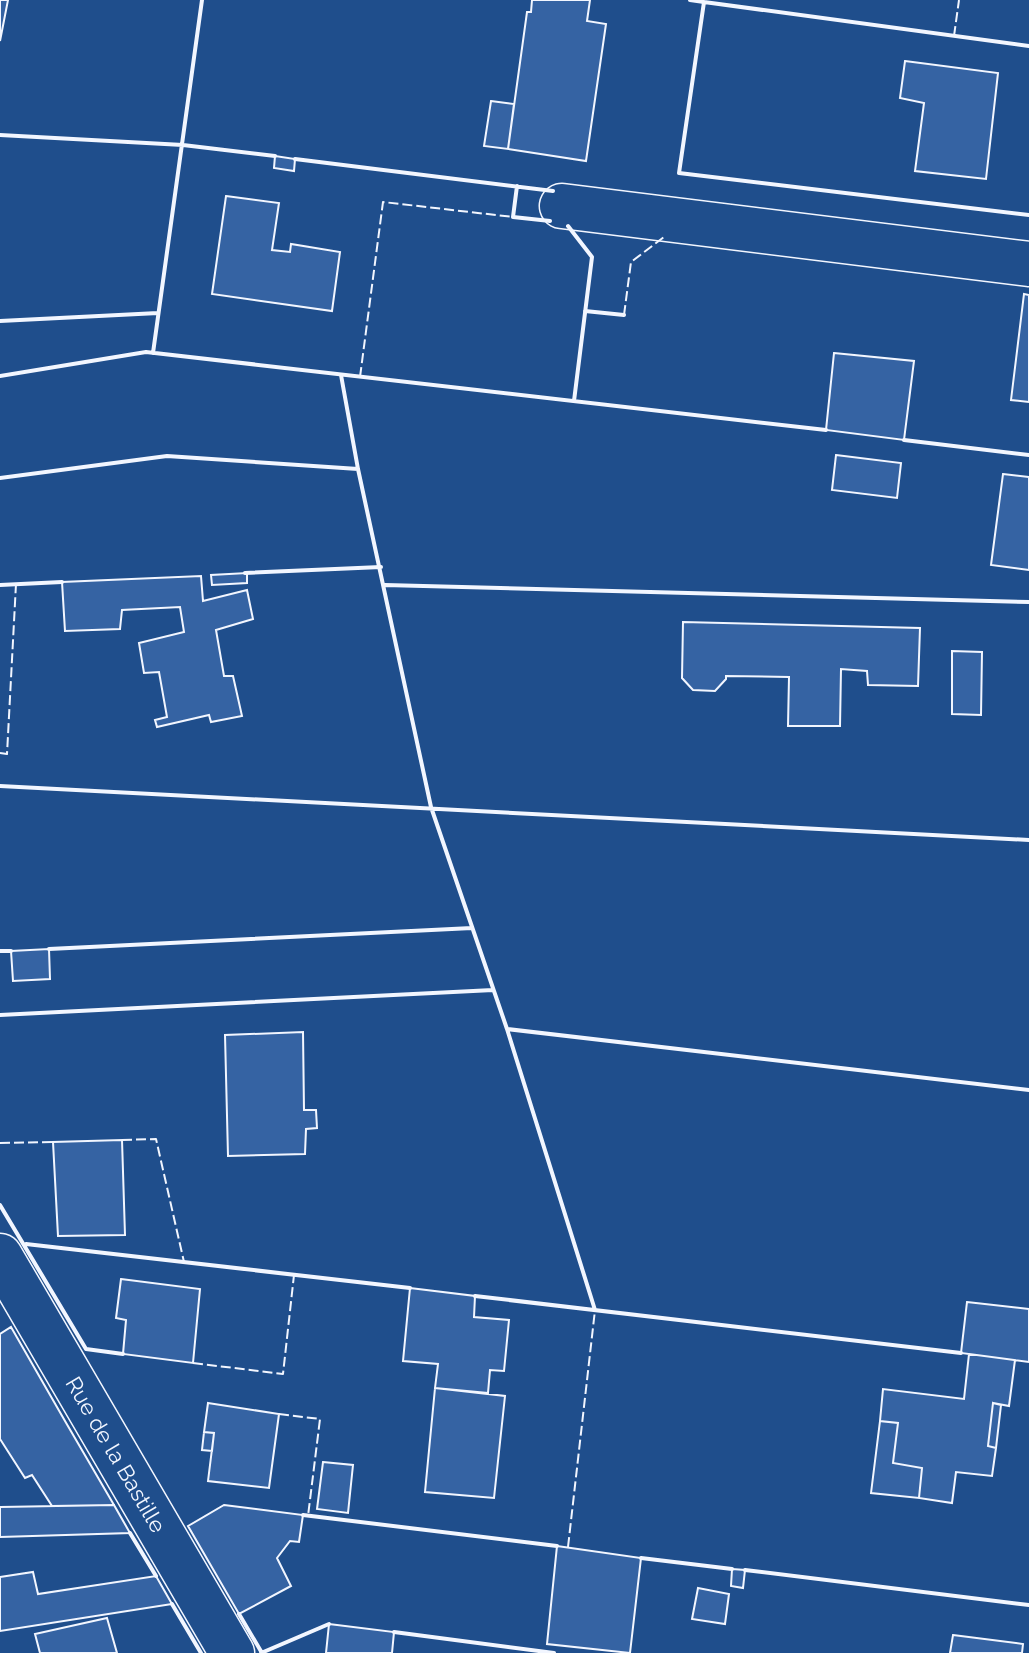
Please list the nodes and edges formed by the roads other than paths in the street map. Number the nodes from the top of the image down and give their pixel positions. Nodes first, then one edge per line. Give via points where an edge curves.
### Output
1 (562, 206) dead end
2 (1029, 264) edge
3 (0, 1256) edge
4 (232, 1653) edge

1 - 2 street
3 - 4 street, Rue de la Bastille

